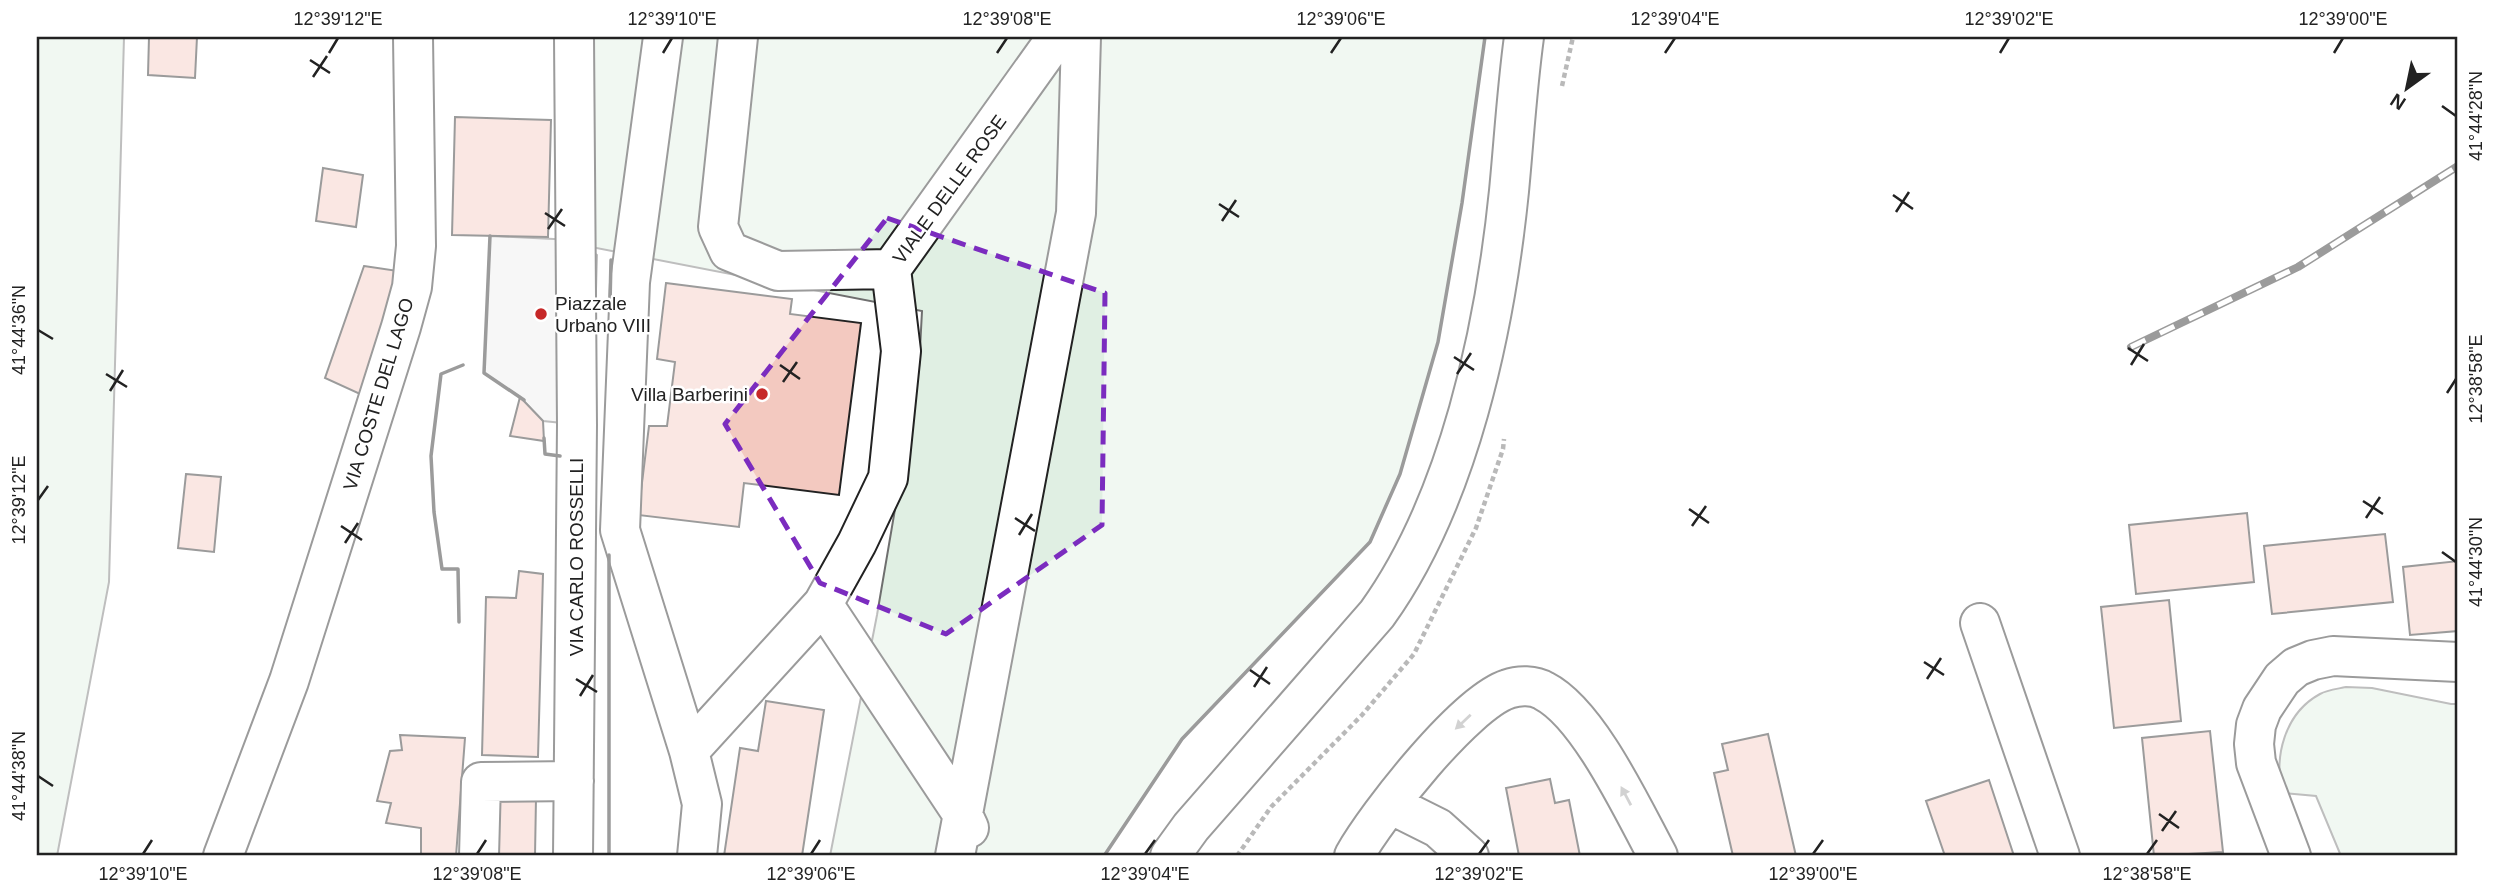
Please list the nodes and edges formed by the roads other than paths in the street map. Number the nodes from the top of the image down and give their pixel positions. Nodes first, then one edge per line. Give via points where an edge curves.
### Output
1 (413, 37) edge
2 (574, 37) edge
3 (663, 37) edge
4 (738, 37) edge
5 (1057, 37) edge
6 (1081, 37) edge
7 (1524, 37) edge
8 (891, 269) junction
9 (823, 604) junction
10 (1980, 623) dead end
11 (2458, 662) edge
12 (689, 751) junction
13 (574, 781) junction
14 (1390, 804) junction
15 (963, 815) junction
16 (223, 856) edge
17 (479, 856) edge
18 (573, 856) edge
19 (697, 856) edge
20 (956, 856) edge
21 (981, 856) edge
22 (1170, 856) edge
23 (1354, 856) edge
24 (1469, 856) edge
25 (1658, 856) edge
26 (2060, 856) edge
27 (2291, 856) edge

1 - 16 street, VIA COSTE DEL LAGO via 416,246 412,287 289,681
2 - 13 street, VIA CARLO ROSSELLI
3 - 12 street via 630,282 620,530
4 - 8 street via 718,227 729,251 778,271
5 - 8 street, VIALE DELLE ROSE
6 - 15 street via 1076,213
7 - 22 street via 1492,309 1463,425 1429,522 1377,614
8 - 9 street, VIALE DELLE ROSE via 901,351 888,478
9 - 12 street, VIALE DELLE ROSE
9 - 15 street
10 - 26 street
11 - 27 street via 2333,656 2296,667 2282,679 2262,709 2254,744 2256,764
12 - 19 street via 702,804
13 - 17 street via 481,782
13 - 18 street, VIA CARLO ROSSELLI
14 - 23 street
14 - 24 street via 1438,828
25 -> 14 street via 1581,726 1545,691 1531,687 1506,689 1477,709 1438,746
15 - 20 street
15 - 21 street

